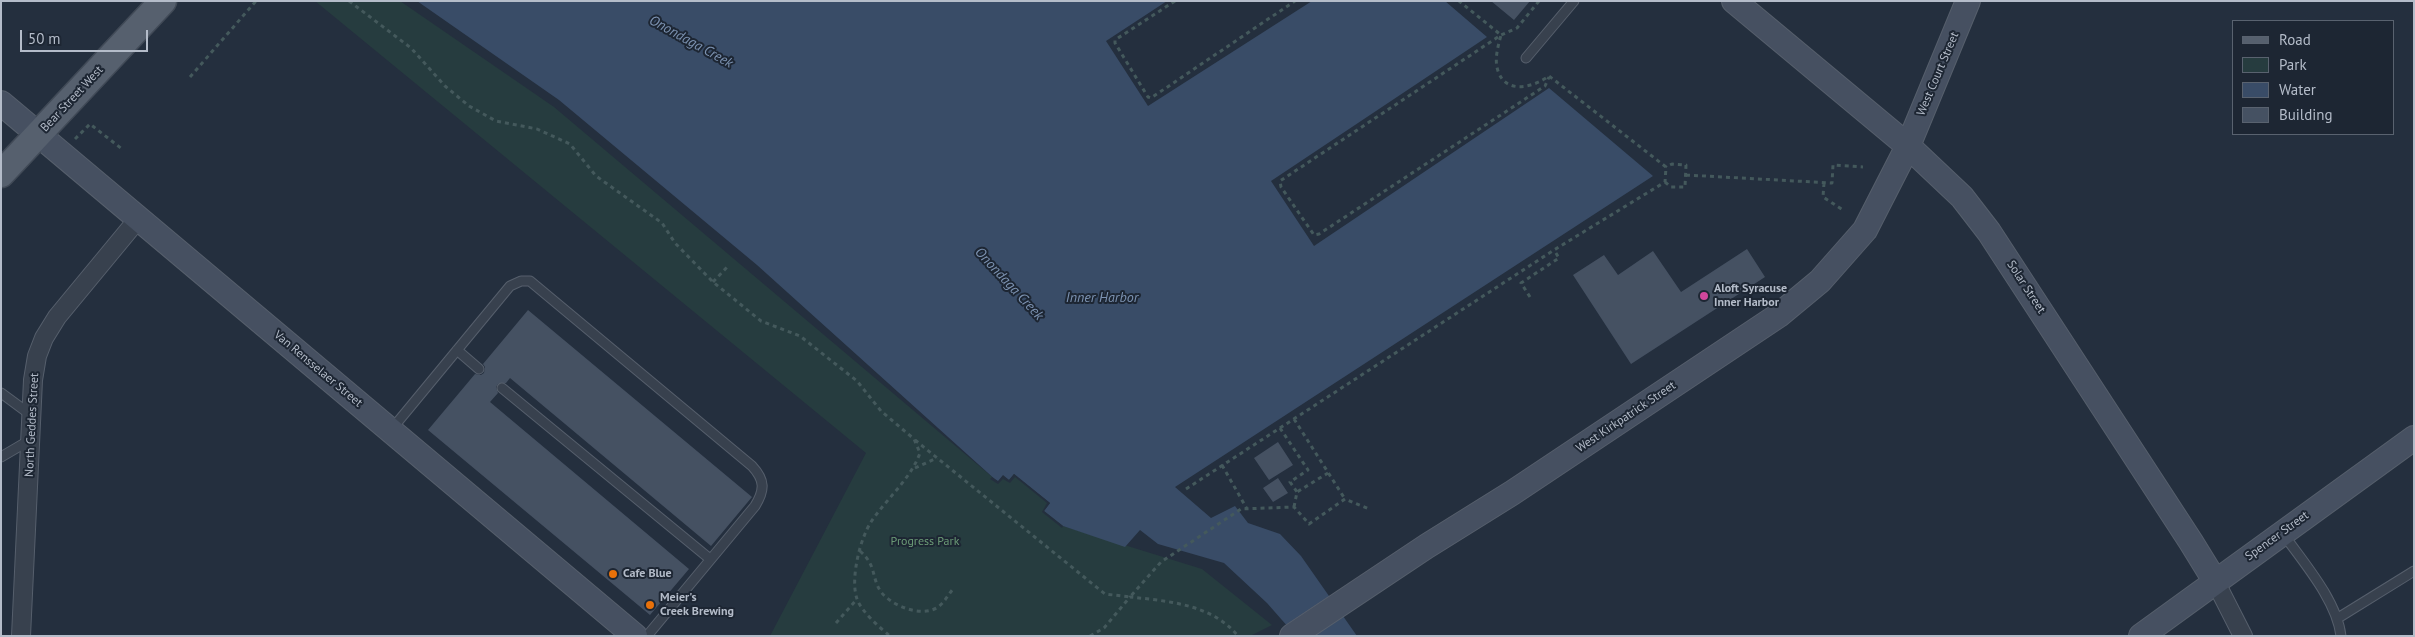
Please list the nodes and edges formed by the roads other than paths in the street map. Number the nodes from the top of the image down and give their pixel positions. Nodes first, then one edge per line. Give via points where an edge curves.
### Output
1 (163, 1) edge
2 (1574, 1) edge
3 (1734, 1) edge
4 (1968, 1) edge
5 (1526, 58) dead end
6 (1, 103) edge
7 (39, 135) junction
8 (1908, 146) junction
9 (1, 174) edge
10 (138, 219) junction
11 (457, 350) junction
12 (479, 369) dead end
13 (502, 388) dead end
14 (1, 393) edge
15 (31, 415) junction
16 (391, 430) junction
17 (2414, 438) edge
18 (30, 440) junction
19 (1, 457) edge
20 (2283, 532) junction
21 (710, 560) junction
22 (2414, 571) edge
23 (2214, 581) junction
24 (2338, 618) junction
25 (21, 636) edge
26 (635, 636) edge
27 (647, 636) edge
28 (1292, 636) edge
29 (2141, 636) edge
30 (2243, 636) edge
31 (2341, 636) edge

1 - 7 main road, Bear Street West
2 - 5 lane
3 - 8 street, Solar Street
4 - 8 street, West Court Street
6 - 7 street, Van Rensselaer Street
7 - 9 main road, Bear Street West
7 - 10 street, Van Rensselaer Street
8 - 23 street, Solar Street via 1962,197 1989,232 2192,542
8 - 28 street, West Kirkpatrick Street via 1865,230 1820,281 1779,315
10 - 15 street, North Geddes Street via 57,317 44,338 37,356
10 - 16 street, Van Rensselaer Street
11 - 12 lane
11 - 16 lane
11 - 21 lane via 510,286 530,281 540,289 760,474 764,485 762,495
13 - 21 lane
14 - 15 lane
15 - 18 street, North Geddes Street
16 - 26 street, Van Rensselaer Street
17 - 20 street, Spencer Street
18 - 19 lane
18 - 25 street, North Geddes Street
20 - 23 street, Spencer Street
20 - 24 lane
21 - 27 lane
22 - 24 lane
23 - 29 street, Spencer Street
23 - 30 street, Solar Street
24 - 31 lane

